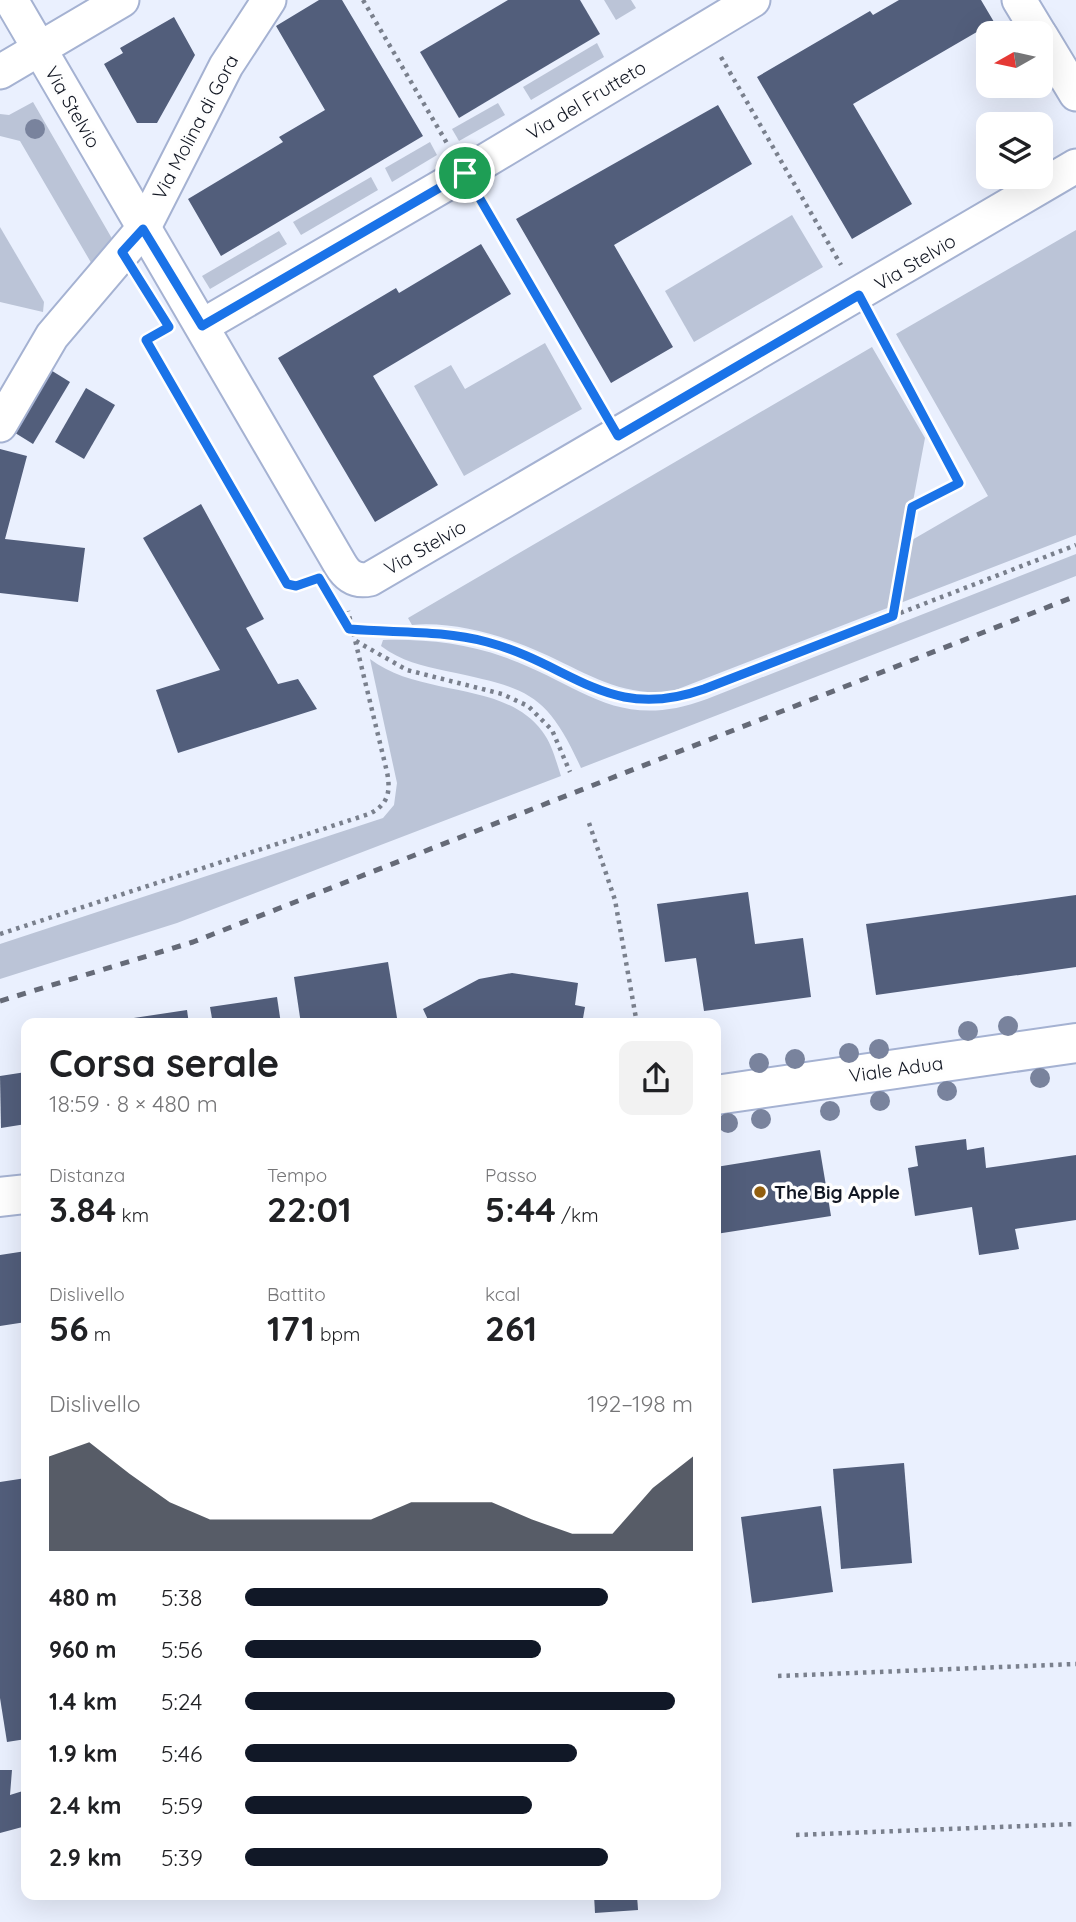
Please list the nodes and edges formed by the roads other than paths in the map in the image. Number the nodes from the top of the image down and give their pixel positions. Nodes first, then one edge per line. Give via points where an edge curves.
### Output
1 (11, 0) edge
2 (122, 0) edge
3 (269, 0) edge
4 (753, 0) edge
5 (1020, 0) edge
6 (1032, 21) edge
7 (39, 49) junction
8 (1054, 58) edge
9 (0, 72) edge
10 (1076, 94) edge
11 (1076, 166) edge
12 (143, 229) junction
13 (202, 326) junction
14 (0, 425) edge
15 (1076, 1043) edge
16 (721, 1094) edge
17 (21, 1195) edge
18 (0, 1197) edge

1 - 7 street, Via Stelvio
2 - 7 street
3 - 12 street, Via Molina di Gora via 226,66
4 - 13 street, Via del Frutteto
5 - 6 street
7 - 9 street
7 - 12 street, Via Stelvio
8 - 10 street
11 - 13 street, Via Stelvio via 370,579 332,583
12 - 13 street, Via Stelvio
12 - 14 street, Via Molina di Gora via 52,336
15 - 16 main road, Viale Adua
17 - 18 main road

